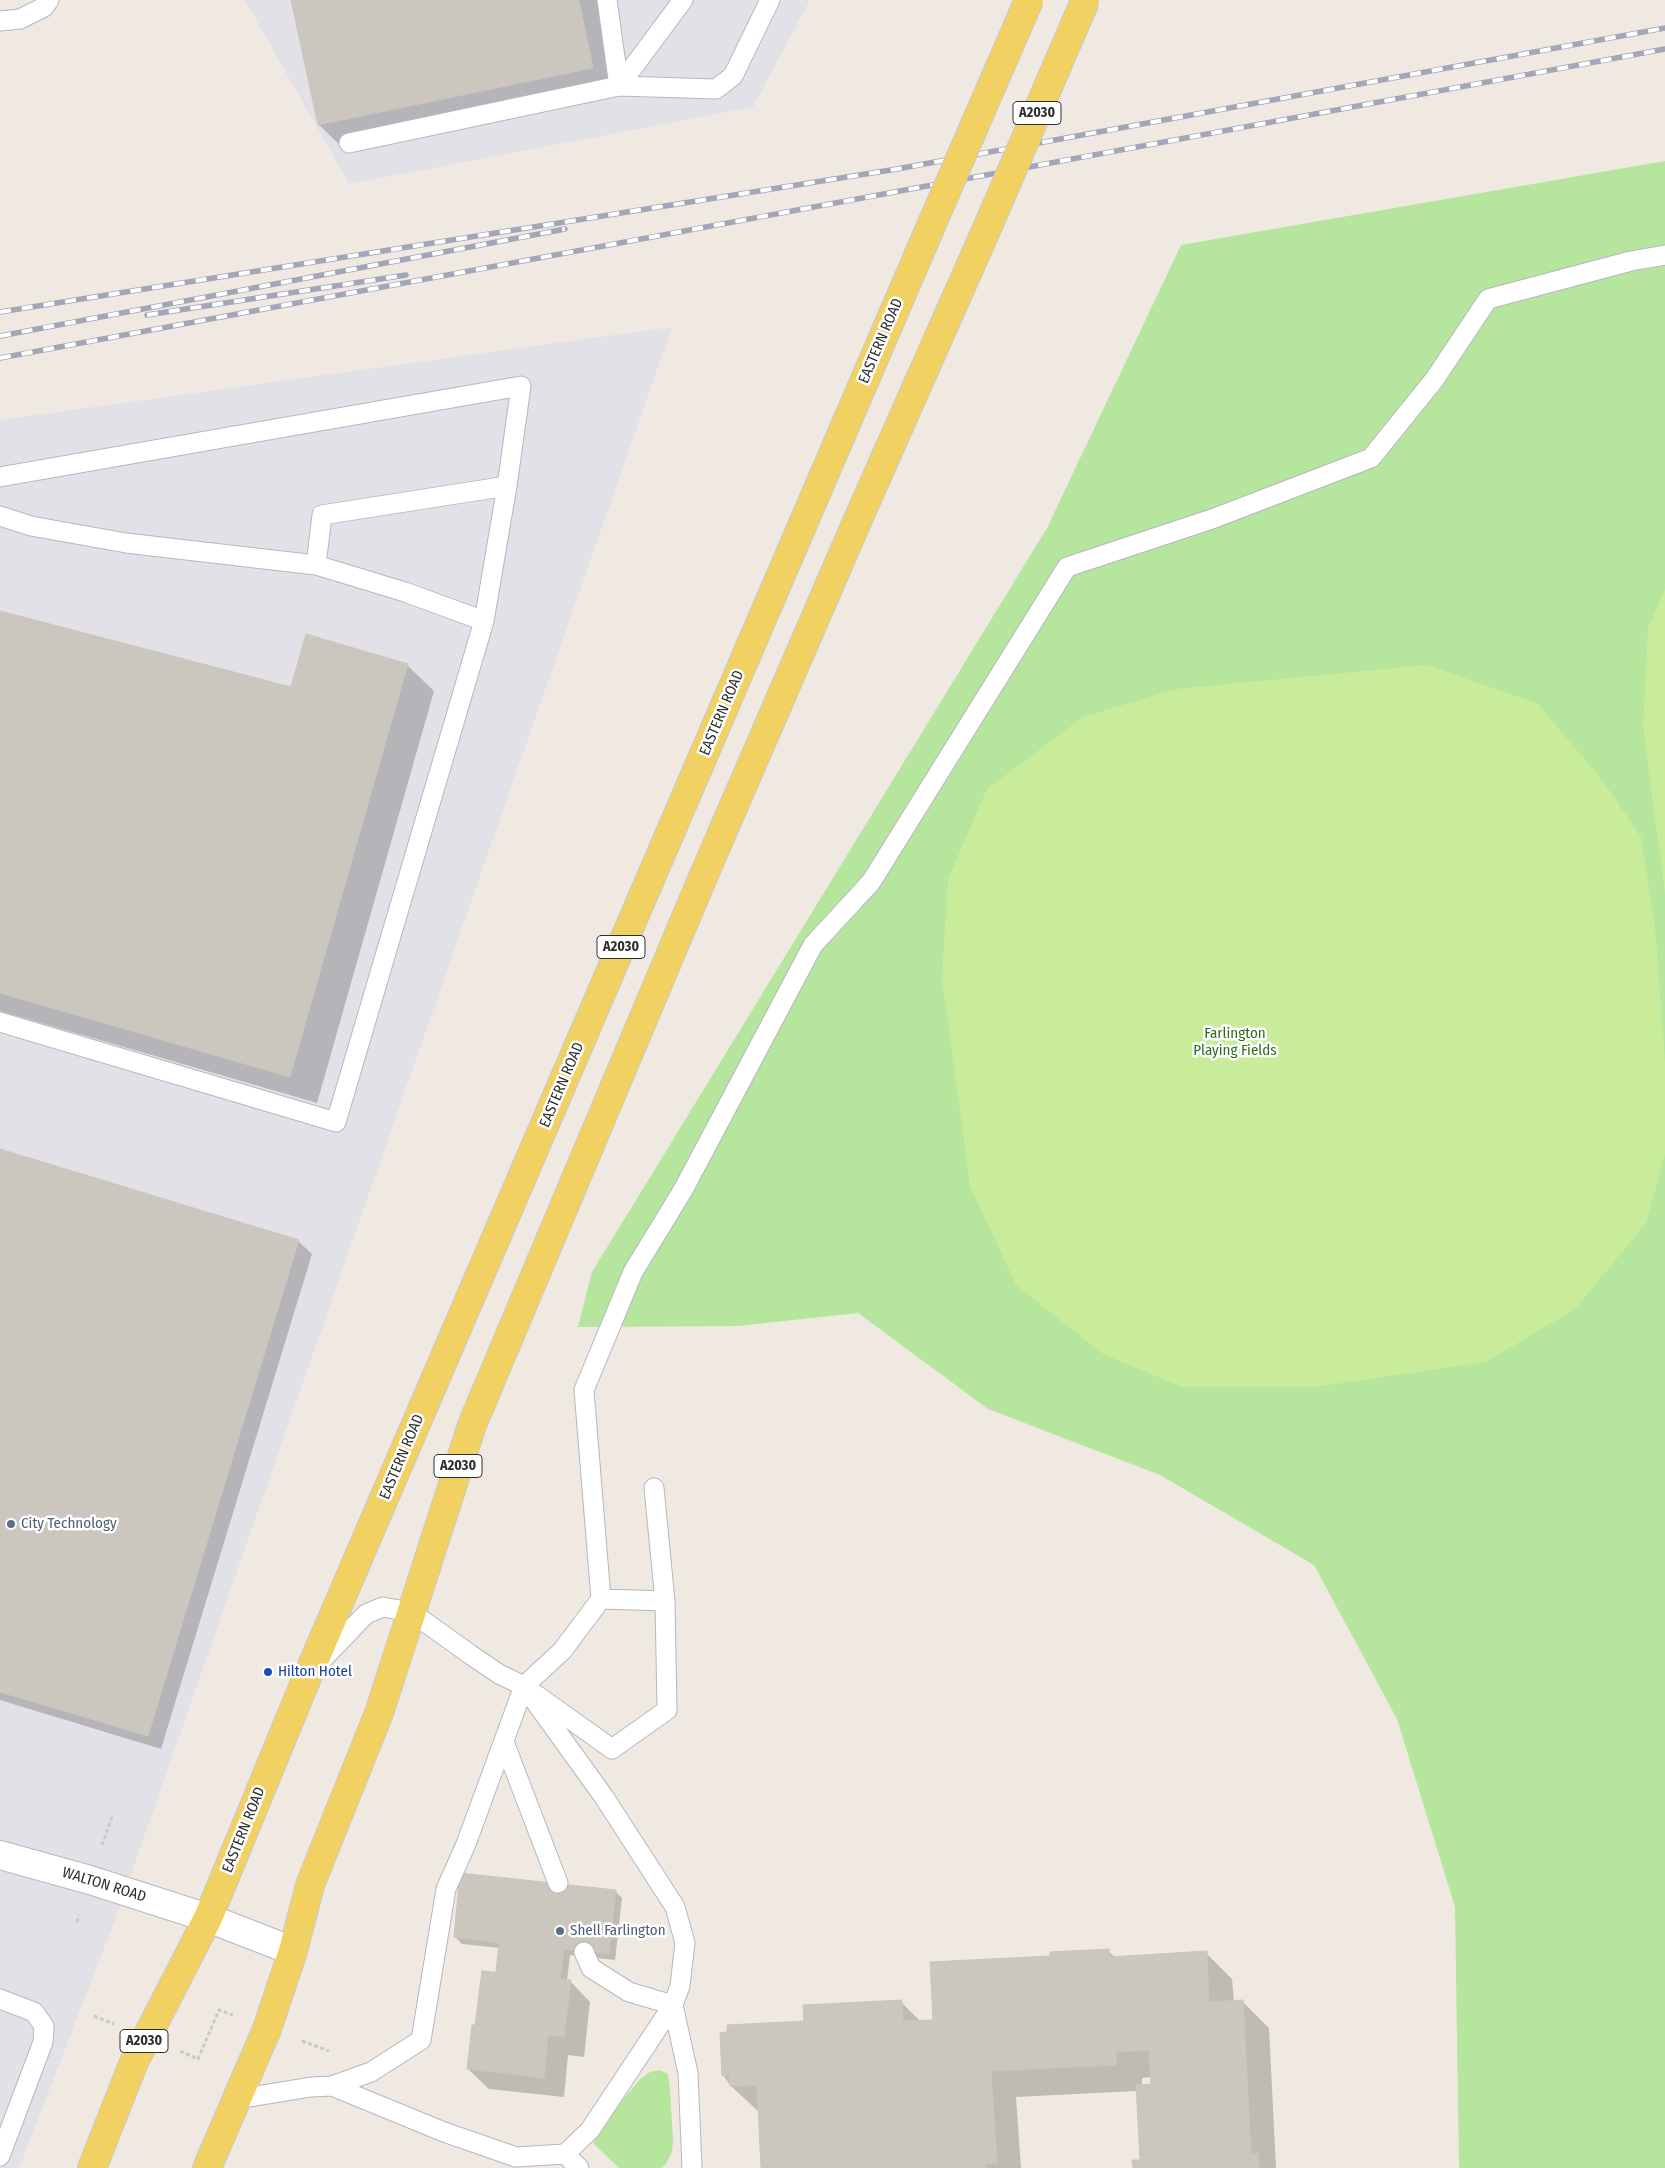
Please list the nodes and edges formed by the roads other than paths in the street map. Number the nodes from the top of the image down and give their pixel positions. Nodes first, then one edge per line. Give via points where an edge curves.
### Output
1 (49, 0) edge
2 (607, 0) edge
3 (683, 0) edge
4 (770, 0) edge
5 (1029, 0) edge
6 (1085, 0) edge
7 (0, 21) edge
8 (619, 86) junction
9 (349, 143) dead end
10 (1665, 255) edge
11 (0, 477) edge
12 (507, 486) junction
13 (0, 516) edge
14 (316, 565) junction
15 (484, 621) junction
16 (0, 1022) edge
17 (654, 1488) dead end
18 (600, 1600) junction
19 (664, 1601) junction
20 (411, 1612) junction
21 (308, 1675) junction
22 (524, 1686) junction
23 (504, 1742) junction
24 (0, 1855) edge
25 (558, 1883) dead end
26 (208, 1918) junction
27 (293, 1951) junction
28 (584, 1952) dead end
29 (0, 1999) edge
30 (673, 2005) junction
31 (332, 2086) junction
32 (238, 2099) junction
33 (565, 2154) junction
34 (0, 2156) edge
35 (92, 2168) edge
36 (207, 2168) edge
37 (578, 2168) edge
38 (692, 2168) edge

1 - 7 lane via 44,7 20,19
2 - 8 lane
3 - 8 lane
4 - 8 lane via 732,76 716,89
5 - 21 main road, EASTERN ROAD / A2030, bridge
6 - 20 main road, A2030, bridge via 858,516 513,1324 472,1425
8 - 9 lane
10 - 18 lane via 1488,299 1434,380 1371,458 1212,519 1068,567 871,882 812,945 683,1190 633,1272 584,1390
11 - 12 lane via 521,386
12 - 14 lane via 322,515
12 - 15 lane
13 - 14 lane via 31,526 126,543
14 - 15 lane via 405,592
15 - 16 lane via 336,1122
17 - 19 lane
18 - 19 lane
18 - 22 lane via 562,1651
19 - 22 lane via 667,1710 612,1749
20 - 21 lane via 384,1607 366,1614
20 - 22 lane via 499,1674
20 - 27 main road, A2030 via 379,1713 310,1884
21 - 26 main road, EASTERN ROAD / A2030
22 - 23 lane
22 - 30 lane via 604,1797 675,1907 685,1943 680,1986
23 - 25 lane
23 - 31 lane via 446,1889 421,2040 371,2072
24 - 26 street, WALTON ROAD
26 - 27 street, WALTON ROAD
26 - 35 main road, EASTERN ROAD / A2030 via 146,2036
27 - 32 main road, A2030 via 267,2029
28 - 30 lane via 591,1968 629,1992
29 - 34 lane via 34,2012 44,2026 42,2042
30 - 33 lane via 590,2130
30 - 38 lane via 688,2073
31 - 32 lane
31 - 33 lane via 444,2132 516,2157
32 - 36 main road, A2030
33 - 37 lane

